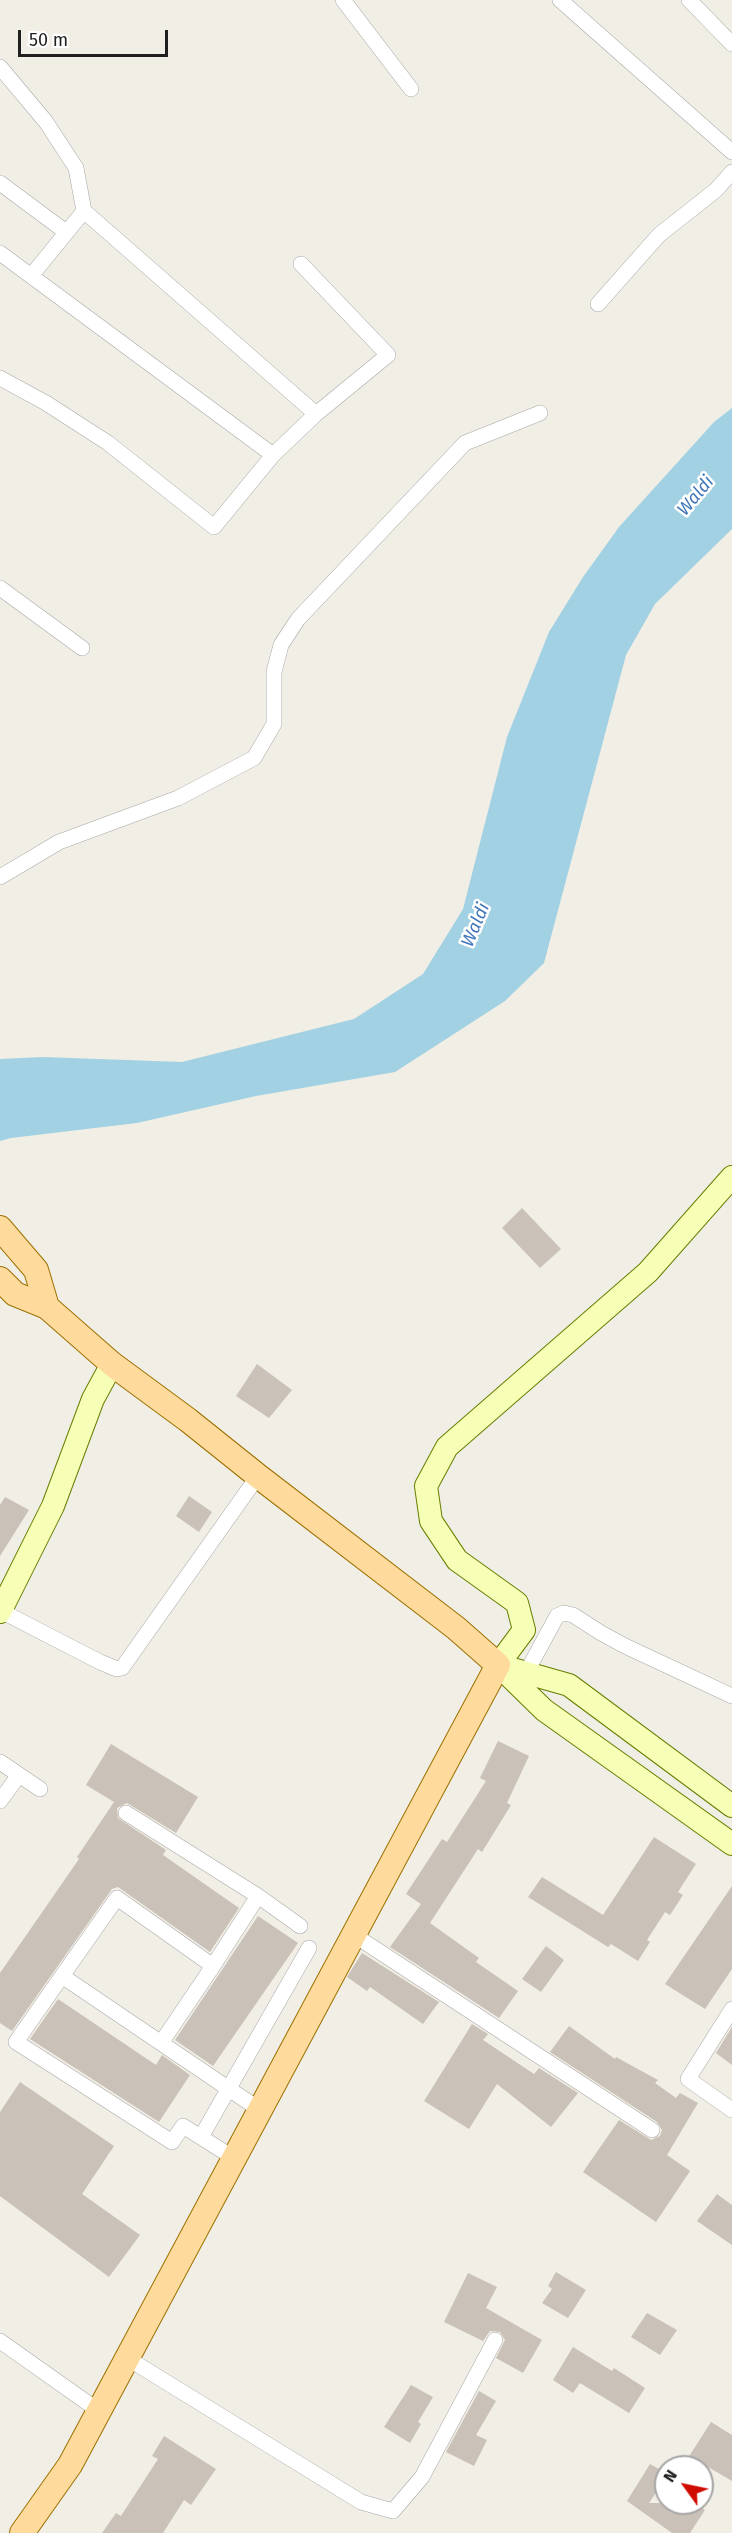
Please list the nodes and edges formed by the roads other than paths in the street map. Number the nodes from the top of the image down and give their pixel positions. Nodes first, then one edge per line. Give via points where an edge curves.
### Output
1 (344, 0) edge
2 (560, 0) edge
3 (689, 0) edge
4 (732, 44) edge
5 (0, 67) edge
6 (411, 89) dead end
7 (732, 152) edge
8 (732, 172) edge
9 (0, 183) edge
10 (84, 211) junction
11 (66, 232) junction
12 (0, 253) edge
13 (301, 264) dead end
14 (31, 276) junction
15 (598, 304) dead end
16 (0, 378) edge
17 (540, 413) dead end
18 (316, 414) junction
19 (273, 455) junction
20 (0, 588) edge
21 (82, 648) dead end
22 (0, 877) edge
23 (732, 1177) edge
24 (0, 1228) edge
25 (0, 1279) edge
26 (47, 1307) junction
27 (112, 1364) junction
28 (258, 1476) junction
29 (1, 1612) edge
30 (498, 1665) junction
31 (526, 1673) junction
32 (732, 1696) edge
33 (0, 1762) edge
34 (19, 1775) junction
35 (40, 1789) dead end
36 (0, 1802) edge
37 (732, 1806) edge
38 (126, 1813) dead end
39 (732, 1844) edge
40 (258, 1896) junction
41 (300, 1926) dead end
42 (354, 1935) junction
43 (309, 1948) dead end
44 (213, 1966) junction
45 (62, 1976) junction
46 (732, 2009) edge
47 (161, 2043) junction
48 (229, 2089) junction
49 (260, 2110) junction
50 (732, 2110) edge
51 (652, 2130) dead end
52 (201, 2137) junction
53 (234, 2158) junction
54 (495, 2340) dead end
55 (0, 2341) edge
56 (127, 2358) junction
57 (99, 2411) junction
58 (22, 2533) edge

1 - 6 street
2 - 7 street
3 - 4 street
5 - 10 street via 46,122 76,168
8 - 15 street via 716,190 659,235
9 - 11 street
10 - 11 street
10 - 18 street
11 - 14 street
12 - 14 street
13 - 18 street via 388,355
14 - 19 street
16 - 19 street via 108,443 214,527
17 - 22 street via 465,443 298,619 281,645 274,672 274,724 254,758 178,798 59,842
18 - 19 street
20 - 21 street
23 - 30 street via 648,1272 447,1447 426,1486 431,1521 458,1560 517,1603 524,1630
24 - 26 main road via 36,1270
25 - 26 main road via 15,1294
26 - 27 main road
27 - 28 main road
27 - 29 street via 93,1400 53,1506
28 - 29 street via 122,1668 100,1662
28 - 30 main road via 456,1628
30 - 31 street
30 - 39 street via 544,1710
30 - 42 main road
31 - 32 street via 557,1616 564,1613
31 - 37 street via 569,1685
33 - 34 street
34 - 35 street
34 - 36 street
38 - 40 street
40 - 41 street
40 - 44 street
42 - 49 main road
42 - 51 street
43 - 48 street
44 - 45 street via 117,1898
44 - 47 street
45 - 47 street
45 - 52 street via 16,2042 172,2142 183,2126
46 - 50 street via 687,2079
47 - 48 street
48 - 49 street
48 - 52 street
49 - 53 main road
52 - 53 street
53 - 56 main road
54 - 56 street via 422,2477 393,2511 361,2502
55 - 57 street
56 - 57 main road
57 - 58 main road via 70,2465

